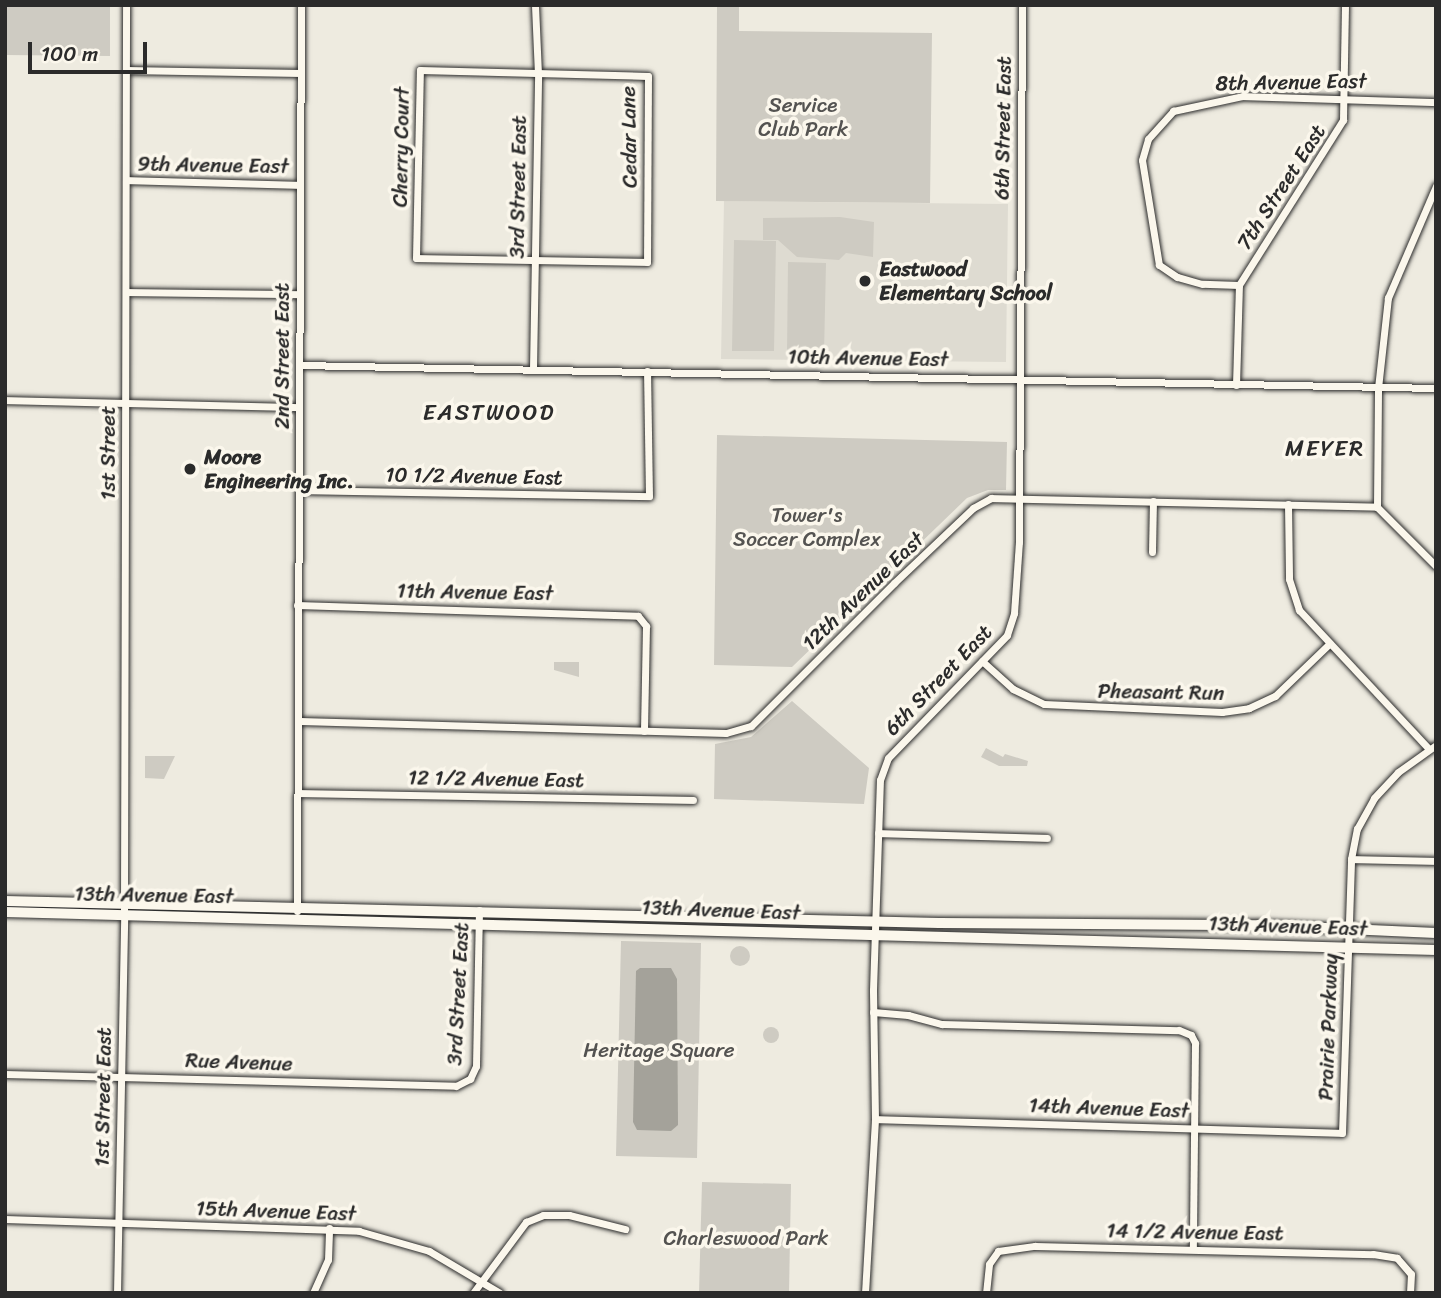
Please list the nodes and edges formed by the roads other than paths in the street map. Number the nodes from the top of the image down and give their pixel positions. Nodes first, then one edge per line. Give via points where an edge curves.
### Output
1 (126, 5) edge
2 (301, 5) edge
3 (534, 5) edge
4 (1022, 5) edge
5 (1345, 5) edge
6 (125, 69) junction
7 (301, 74) junction
8 (538, 74) junction
9 (1345, 97) junction
10 (1436, 102) edge
11 (126, 180) junction
12 (300, 185) junction
13 (1436, 186) edge
14 (535, 260) junction
15 (1239, 285) junction
16 (126, 292) junction
17 (300, 294) junction
18 (300, 365) junction
19 (533, 369) junction
20 (647, 371) junction
21 (1020, 380) junction
22 (1236, 385) junction
23 (1378, 388) junction
24 (1436, 388) edge
25 (5, 400) edge
26 (125, 403) junction
27 (299, 407) junction
28 (299, 490) junction
29 (1019, 498) junction
30 (1153, 501) junction
31 (1289, 504) junction
32 (1377, 506) junction
33 (1152, 552) dead end
34 (1436, 566) edge
35 (297, 605) junction
36 (1329, 644) junction
37 (982, 661) junction
38 (300, 721) junction
39 (644, 731) junction
40 (1432, 747) edge
41 (299, 793) junction
42 (693, 800) dead end
43 (878, 833) junction
44 (1048, 838) dead end
45 (1351, 859) junction
46 (1436, 861) edge
47 (5, 901) edge
48 (124, 901) junction
49 (297, 906) junction
50 (479, 910) junction
51 (5, 912) edge
52 (124, 913) junction
53 (296, 917) junction
54 (875, 921) junction
55 (479, 922) junction
56 (1348, 929) junction
57 (1436, 933) edge
58 (875, 934) junction
59 (1347, 947) junction
60 (1436, 950) edge
61 (873, 1012) junction
62 (5, 1074) edge
63 (121, 1077) junction
64 (470, 1079) joint
65 (875, 1119) junction
66 (1193, 1128) junction
67 (1342, 1133) joint
68 (5, 1219) edge
69 (119, 1223) junction
70 (329, 1228) junction
71 (625, 1229) dead end
72 (1193, 1249) junction
73 (482, 1279) junction
74 (117, 1293) edge
75 (313, 1293) edge
76 (473, 1293) edge
77 (500, 1293) edge
78 (865, 1293) edge
79 (986, 1293) edge
80 (1410, 1293) edge

1 - 6 street, 1st Street
2 - 7 street, 2nd Street East
3 - 8 street, 3rd Street East
4 - 21 street, 6th Street East
5 - 9 street, 7th Street East
6 - 7 street
6 - 11 street, 1st Street
7 - 12 street, 2nd Street East
8 - 14 street, 3rd Street East
8 - 14 street, Cedar Lane via 648,76 647,262
8 - 14 street, Cherry Court via 420,70 416,258
9 - 10 street, 8th Avenue East
9 - 15 street, 7th Street East via 1339,133
9 - 15 street, 8th Avenue East via 1243,96 1203,101 1173,111 1155,130 1142,160 1159,265 1177,277 1202,284
11 - 12 street, 9th Avenue East
11 - 16 street, 1st Street
12 - 17 street, 2nd Street East
13 - 23 street via 1391,284
14 - 19 street, 3rd Street East
15 - 22 street
16 - 17 street
16 - 26 street, 1st Street
17 - 18 street, 2nd Street East
18 - 19 street, 10th Avenue East
18 - 27 street, 2nd Street East
19 - 20 street, 10th Avenue East
20 - 21 street, 10th Avenue East
20 - 28 street, 10 1/2 Avenue East via 649,496
21 - 22 street, 10th Avenue East
21 - 29 street, 6th Street East
22 - 23 street, 10th Avenue East
23 - 24 street, 10th Avenue East
23 - 32 street
25 - 26 street
26 - 27 street
26 - 48 street, 1st Street
27 - 28 street, 2nd Street East
28 - 35 street, 2nd Street East
29 - 30 street, 12th Avenue East
29 - 37 street, 6th Street East via 1014,613 1007,635
29 - 39 street, 12th Avenue East via 991,498 974,508 751,726 726,733
30 - 31 street, 12th Avenue East
30 - 33 street
31 - 32 street, 12th Avenue East
31 - 36 street via 1288,565 1293,600
32 - 34 street
35 - 38 street, 2nd Street East
35 - 39 street, 11th Avenue East via 638,616 646,626
36 - 37 street, Pheasant Run via 1275,696 1229,711 1075,709 1044,704 1013,689
36 - 40 street
37 - 43 street, 6th Street East via 888,758 880,780
38 - 39 street, 12th Avenue East
38 - 41 street, 2nd Street East
40 - 45 street, Prairie Parkway via 1374,798 1357,829
41 - 42 street, 12 1/2 Avenue East
41 - 49 street, 2nd Street East
43 - 44 street
43 - 54 street, 6th Street East
45 - 46 street
45 - 56 street, Prairie Parkway
47 - 48 main road, 13th Avenue East
48 - 49 main road, 13th Avenue East
48 - 52 street, 1st Street East
49 - 50 main road, 13th Avenue East
49 - 53 street, 2nd Street East
50 - 54 main road, 13th Avenue East
50 - 55 street, 3rd Street East
51 - 52 main road, 13th Avenue East
52 - 53 main road, 13th Avenue East
52 - 63 street, 1st Street East
53 - 55 main road, 13th Avenue East
54 - 56 main road, 13th Avenue East
54 - 58 street, 6th Street East
55 - 58 main road, 13th Avenue East
55 - 64 street, 3rd Street East via 476,1066
56 - 57 main road, 13th Avenue East
56 - 59 street, Prairie Parkway
58 - 59 main road, 13th Avenue East
58 - 61 street, 6th Street East
59 - 60 main road, 13th Avenue East
59 - 67 street, Prairie Parkway
61 - 65 street, 6th Street East
61 - 66 street via 942,1024 1179,1030 1191,1035 1195,1043
62 - 63 street, Rue Avenue
63 - 64 street, Rue Avenue via 456,1086
63 - 69 street, 1st Street East
65 - 66 street, 14th Avenue East
65 - 78 street, 6th Street East
66 - 67 street, 14th Avenue East
66 - 72 street
68 - 69 street, 15th Avenue East
69 - 70 street, 15th Avenue East
69 - 74 street, 1st Street East
70 - 73 street, 15th Avenue East via 409,1243
70 - 75 street via 328,1260
71 - 73 street via 569,1215 543,1215 526,1222
72 - 79 street, 14 1/2 Avenue East via 1011,1246 989,1264
72 - 80 street, 14 1/2 Avenue East via 1397,1258 1410,1275
73 - 76 street
73 - 77 street, 15th Avenue East

